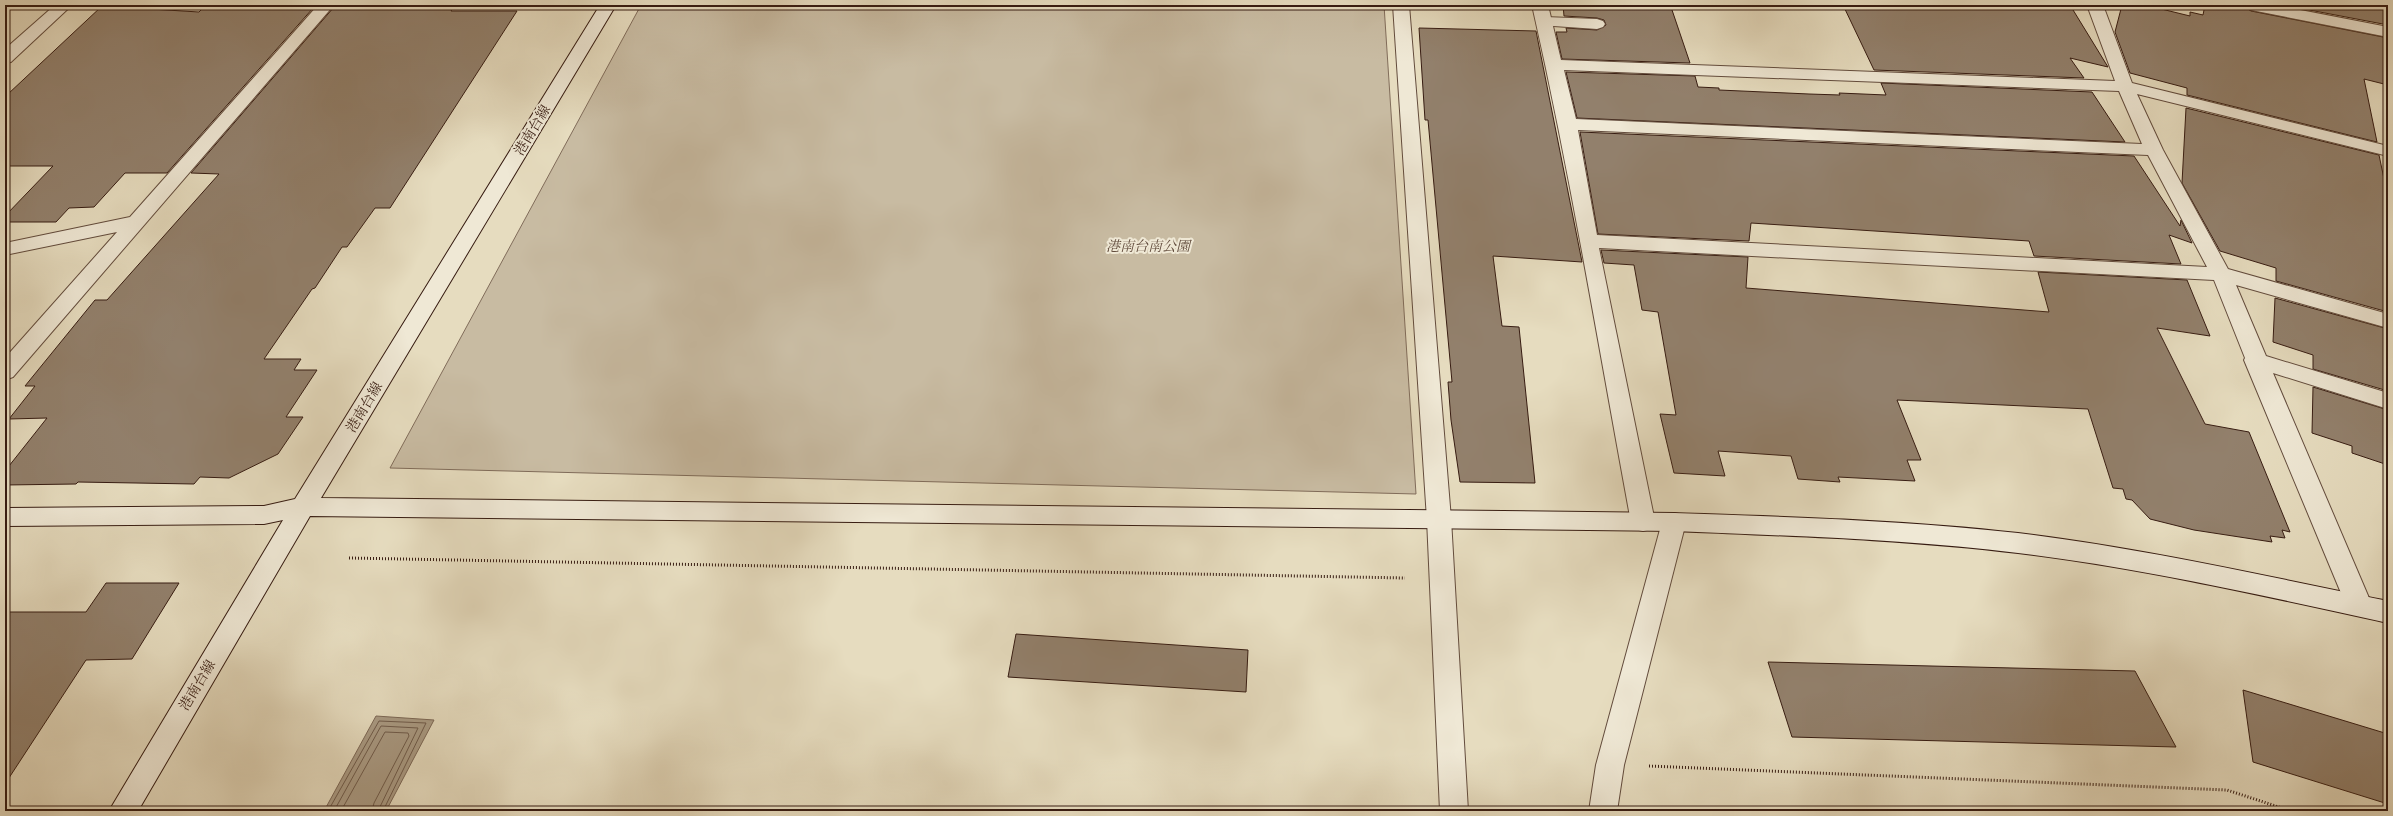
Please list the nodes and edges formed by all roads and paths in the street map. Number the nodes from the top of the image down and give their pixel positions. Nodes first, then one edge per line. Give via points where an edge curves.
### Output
1 (64, 5) edge
2 (326, 5) edge
3 (608, 5) edge
4 (1401, 5) edge
5 (2095, 5) edge
6 (2251, 5) edge
7 (1542, 14) edge
8 (1597, 24) dead end
9 (2388, 32) edge
10 (5, 58) edge
11 (1554, 65) junction
12 (2125, 86) junction
13 (1568, 124) junction
14 (2154, 150) junction
15 (2388, 151) edge
16 (138, 221) junction
17 (1588, 241) junction
18 (5, 249) edge
19 (2221, 274) junction
20 (2388, 321) edge
21 (2255, 360) junction
22 (5, 372) edge
23 (2388, 401) edge
24 (303, 507) junction
25 (5, 517) edge
26 (1439, 519) junction
27 (1643, 522) junction
28 (1674, 522) junction
29 (349, 558) dead end
30 (1442, 578) junction
31 (2359, 605) junction
32 (2388, 612) edge
33 (1610, 765) junction
34 (123, 811) edge
35 (1454, 811) edge
36 (1603, 811) edge
37 (2291, 811) edge

1 - 10 street
2 - 16 street
3 - 24 street, 港南台線
4 - 26 street
5 - 12 street
6 - 9 street
7 - 8 street
7 - 11 street
11 - 12 street
11 - 13 street
12 - 14 street
12 - 15 street
13 - 14 street
13 - 17 street
14 - 19 street
16 - 18 street
16 - 22 street
17 - 19 street
17 - 27 street
19 - 20 street
19 - 21 street
21 - 23 street
21 - 31 street
24 - 25 street via 264,515
24 - 26 street
24 - 34 street, 港南台線
26 - 27 street
26 - 30 street
27 - 28 street
28 - 31 street via 1858,529 2018,542 2184,568
28 - 33 street
29 - 30 path
30 - 35 street
31 - 32 street
33 - 36 street
33 - 37 path via 2227,790

